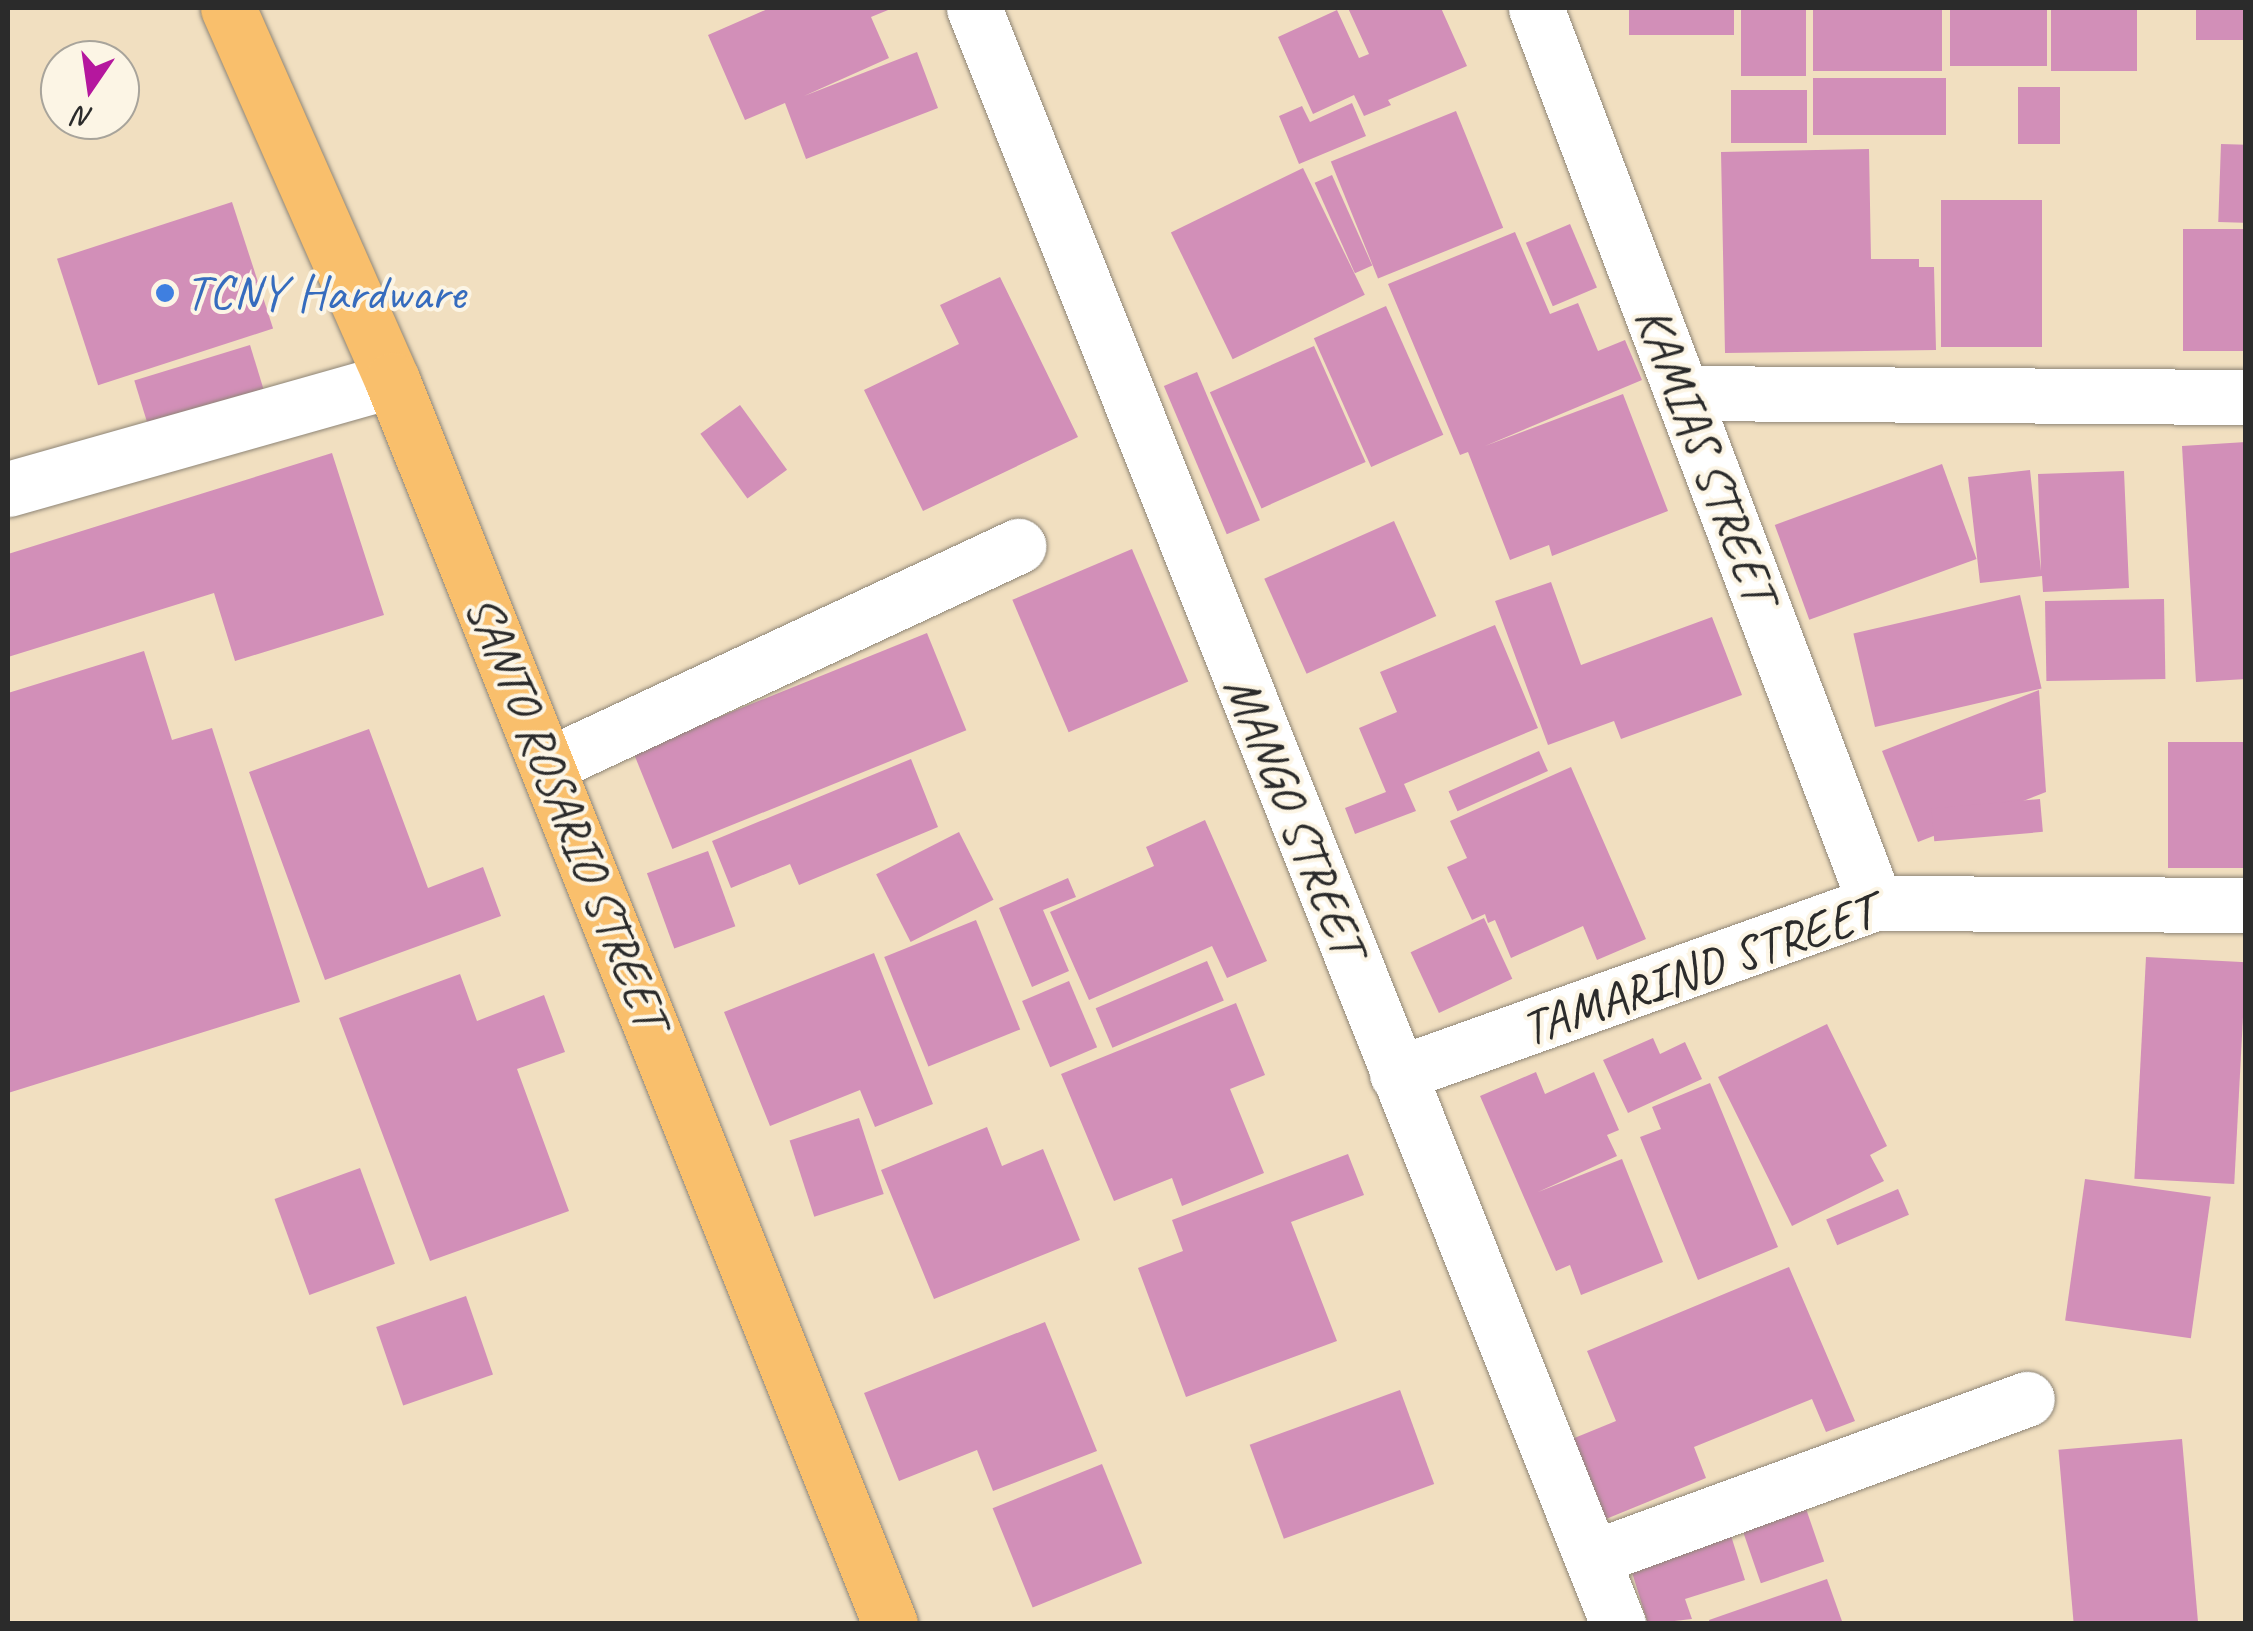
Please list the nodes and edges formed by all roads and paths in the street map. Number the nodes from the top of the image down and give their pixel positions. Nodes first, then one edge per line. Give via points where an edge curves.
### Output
1 (228, 8) edge
2 (974, 8) edge
3 (1536, 8) edge
4 (392, 380) junction
5 (1684, 393) junction
6 (2246, 398) edge
7 (8, 489) edge
8 (1018, 546) dead end
9 (548, 766) junction
10 (1875, 903) junction
11 (2246, 905) edge
12 (1397, 1074) junction
13 (2027, 1399) dead end
14 (1592, 1558) junction
15 (890, 1624) edge
16 (1618, 1624) edge

1 - 4 main road, SANTO ROSARIO STREET
2 - 12 street, MANGO STREET
3 - 5 street, KAMIAS STREET
4 - 7 street
4 - 9 main road, SANTO ROSARIO STREET
5 - 6 street
5 - 10 street, KAMIAS STREET
8 - 9 street
9 - 15 main road, SANTO ROSARIO STREET
10 - 11 street, TAMARIND STREET
10 - 12 street, TAMARIND STREET
12 - 14 street, MANGO STREET
13 - 14 street
14 - 16 street, MANGO STREET

